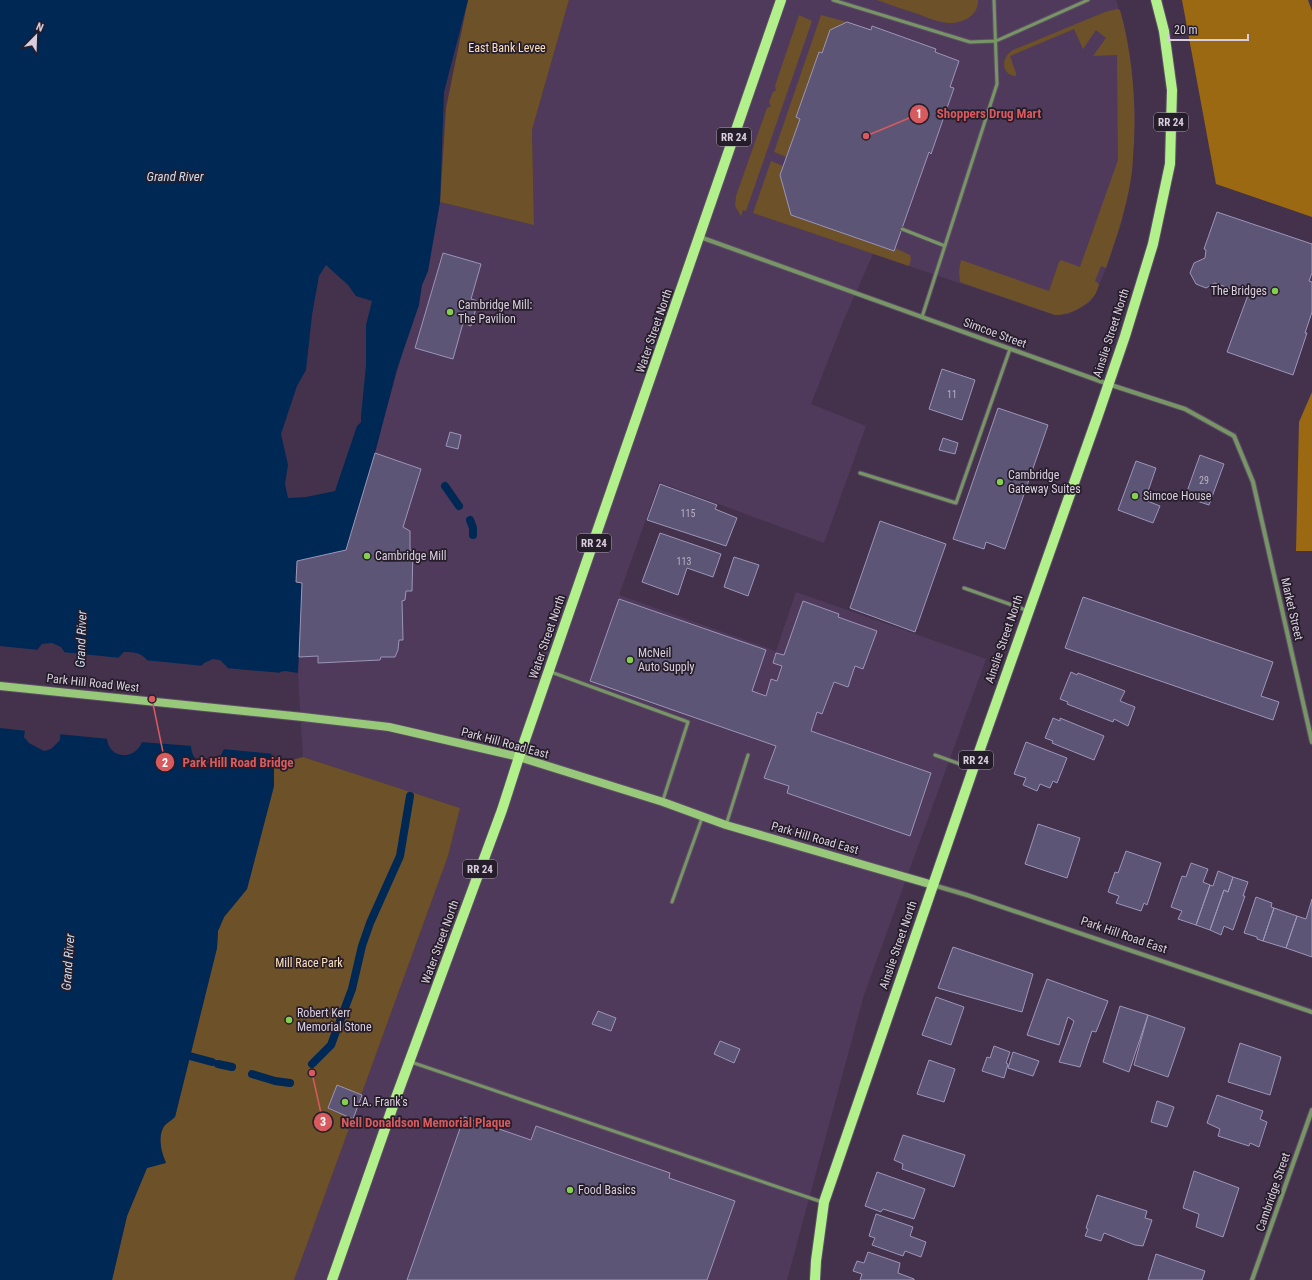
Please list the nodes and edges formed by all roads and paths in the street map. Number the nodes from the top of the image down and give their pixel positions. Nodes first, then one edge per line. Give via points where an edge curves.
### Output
1 (781, 0) edge
2 (833, 0) edge
3 (994, 0) edge
4 (1088, 0) edge
5 (1156, 0) edge
6 (996, 41) junction
7 (902, 229) dead end
8 (700, 237) junction
9 (945, 246) junction
10 (922, 317) junction
11 (1010, 349) junction
12 (1108, 384) junction
13 (860, 473) dead end
14 (1253, 482) joint
15 (964, 588) dead end
16 (1028, 611) junction
17 (549, 672) junction
18 (0, 686) edge
19 (303, 716) joint
20 (1312, 742) edge
21 (748, 755) dead end
22 (935, 755) dead end
23 (519, 757) junction
24 (973, 769) junction
25 (663, 802) junction
26 (702, 816) junction
27 (726, 825) junction
28 (933, 885) junction
29 (672, 902) dead end
30 (1312, 1012) edge
31 (410, 1062) junction
32 (1312, 1110) edge
33 (824, 1202) junction
34 (332, 1280) edge
35 (815, 1280) edge
36 (1252, 1280) edge

1 - 8 main road, Water Street North / RR 24
2 - 6 lane via 970,42
3 - 6 lane
4 - 6 lane
5 - 12 main road, Ainslie Street North / RR 24 via 1164,30 1172,90 1170,164 1153,244
6 - 9 lane via 997,84
7 - 9 lane
8 - 10 street, Simcoe Street
8 - 17 main road, Water Street North / RR 24
9 - 10 lane
10 - 11 street, Simcoe Street
11 - 12 street, Simcoe Street
11 - 13 lane via 956,503
12 - 14 street, Simcoe Street via 1185,409 1234,436
12 - 16 main road, Ainslie Street North / RR 24
14 - 20 street, Market Street
15 - 16 lane
16 - 24 main road, Ainslie Street North / RR 24
17 - 23 main road, Water Street North / RR 24
17 - 25 lane via 688,722
18 - 19 main road, Park Hill Road West
19 - 23 main road, Park Hill Road East via 389,727
21 - 27 lane
22 - 24 lane
23 - 25 main road, Park Hill Road East
23 - 31 main road, Water Street North / RR 24
24 - 28 main road, Ainslie Street North / RR 24
25 - 26 main road, Park Hill Road East
26 - 27 main road, Park Hill Road East
26 - 29 lane
27 - 28 main road, Park Hill Road East
28 - 30 street, Park Hill Road East
28 - 33 main road, Ainslie Street North / RR 24
31 - 33 lane
31 - 34 main road, Water Street North / RR 24
32 - 36 street, Cambridge Street
33 - 35 main road, Ainslie Street North / RR 24

